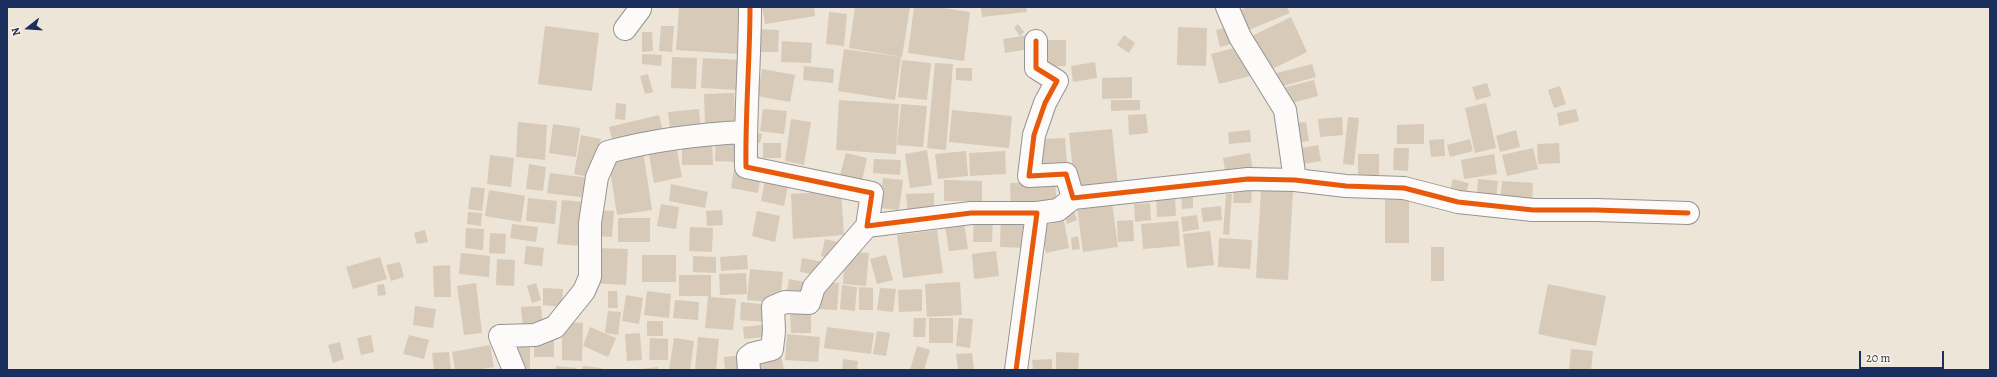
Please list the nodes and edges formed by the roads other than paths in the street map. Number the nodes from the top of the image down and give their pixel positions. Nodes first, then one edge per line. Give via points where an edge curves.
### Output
1 (640, 7) edge
2 (750, 7) edge
3 (1230, 8) edge
4 (625, 29) dead end
5 (1036, 41) dead end
6 (745, 132) junction
7 (1295, 180) junction
8 (1073, 198) junction
9 (1038, 213) junction
10 (1688, 213) dead end
11 (867, 226) junction
12 (514, 370) edge
13 (749, 370) edge
14 (1016, 370) edge

1 - 4 street
2 - 6 street
3 - 7 street via 1240,37 1285,110
5 - 8 street via 1036,68 1057,81 1034,135 1029,176 1066,174
6 - 11 street via 746,167 872,193
6 - 12 street via 642,143 608,152 598,177 590,223 590,277 584,291 555,327 535,335 500,336
7 - 8 street via 1248,179
7 - 10 street via 1346,186 1404,188 1458,202 1533,210
8 - 9 street via 1058,210
9 - 11 street via 971,214
9 - 14 street
11 - 13 street via 814,287 809,304 785,302 773,307 772,350 748,357

